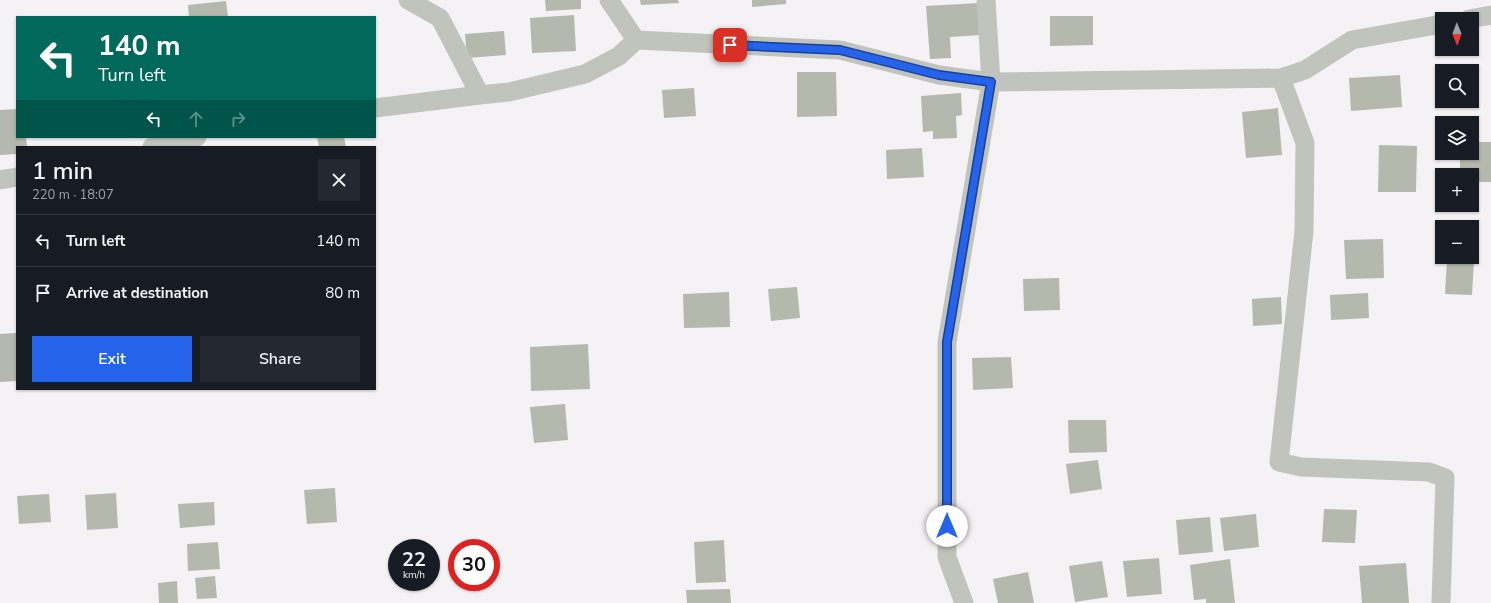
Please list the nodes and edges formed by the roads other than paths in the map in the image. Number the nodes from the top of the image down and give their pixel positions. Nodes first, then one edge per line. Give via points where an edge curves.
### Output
1 (408, 0) edge
2 (609, 0) edge
3 (986, 0) edge
4 (1491, 15) edge
5 (1479, 17) edge
6 (1435, 25) edge
7 (636, 40) junction
8 (1281, 78) junction
9 (991, 82) junction
10 (480, 95) junction
11 (376, 108) edge
12 (192, 138) edge
13 (156, 146) edge
14 (16, 177) edge
15 (0, 180) edge
16 (964, 603) edge
17 (1441, 603) edge

1 - 10 street via 440,18
2 - 7 street
3 - 9 street
4 - 5 street
6 - 8 street via 1352,40 1305,70
7 - 9 street via 840,50 939,75
7 - 10 street via 619,56 585,74 509,92
8 - 9 street
8 - 17 street via 1305,143 1305,151 1304,231 1279,462 1301,467 1429,472 1445,478
9 - 16 street via 947,342 947,557
10 - 11 street
12 - 13 street
14 - 15 street

